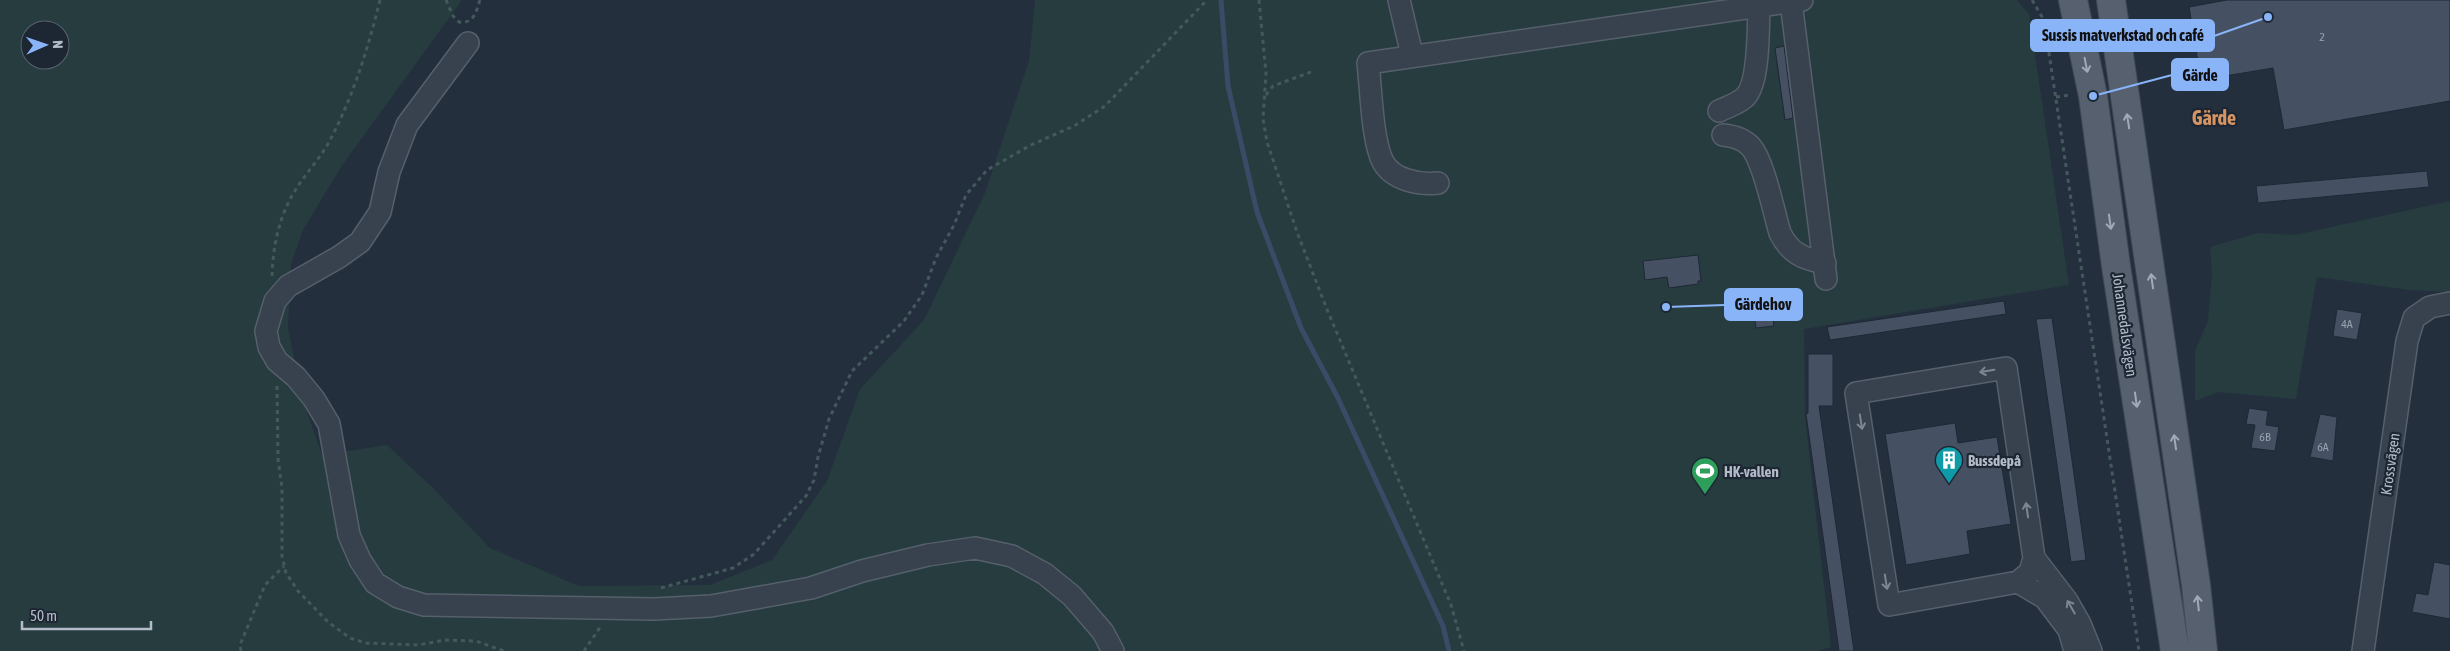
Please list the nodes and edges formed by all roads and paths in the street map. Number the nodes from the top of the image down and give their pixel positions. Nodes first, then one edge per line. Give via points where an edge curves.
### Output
1 (380, 0) edge
2 (446, 0) edge
3 (480, 0) edge
4 (1207, 0) edge
5 (1259, 0) edge
6 (1399, 0) edge
7 (2032, 0) edge
8 (2072, 0) edge
9 (2111, 0) edge
10 (1796, 1) edge
11 (1759, 6) junction
12 (468, 43) dead end
13 (1412, 56) junction
14 (1310, 72) dead end
15 (2074, 95) dead end
16 (2056, 97) junction
17 (1262, 106) junction
18 (1719, 110) dead end
19 (1723, 135) dead end
20 (1438, 183) dead end
21 (275, 301) junction
22 (2450, 303) edge
23 (2034, 558) junction
24 (284, 566) dead end
25 (2018, 582) junction
26 (657, 590) dead end
27 (613, 608) junction
28 (240, 651) edge
29 (584, 651) edge
30 (1113, 651) edge
31 (1464, 651) edge
32 (2075, 651) edge
33 (2091, 651) edge
34 (2139, 651) edge
35 (2175, 651) edge
36 (2203, 651) edge
37 (2363, 651) edge

1 - 21 path via 367,51 349,100 328,144 283,214 273,250
2 - 3 path via 453,16 464,23 474,16
4 - 26 path via 1105,106 1074,126 986,170 971,188 936,258 922,295 904,321 852,371 829,419 814,480 806,496 754,554 733,568
5 - 17 path via 1266,73
6 - 13 street
7 - 16 path via 2044,20
8 -> 35 main road, Johannedalsvägen via 2093,96
36 -> 9 main road
10 - 11 street
10 - 19 street via 1826,271 1792,252 1785,243 1756,154 1744,142
11 - 13 street
11 - 18 street via 1758,40 1750,89 1745,98
12 - 21 street via 407,126 380,212 360,242 288,286
13 - 20 street via 1368,63 1376,137 1383,162 1396,175 1410,181
14 - 17 path via 1273,86 1266,93
15 - 16 path
16 - 34 path
17 - 31 path via 1266,142 1297,232 1451,605
21 - 27 street via 266,331 269,347 277,362 296,377 314,399 329,424 349,535 375,583 398,597 424,604
22 - 37 street, Krossvägen via 2430,307 2414,318 2407,341
23 - 25 street via 2030,572
23 -> 25 street via 2006,368 1856,393 1889,605
33 -> 23 street via 2068,601
24 - 28 path via 265,585
25 - 32 street via 2046,598 2068,630
27 - 29 path
27 - 30 street via 711,606 811,588 862,571 928,555 975,548 1012,556 1045,574 1072,596 1103,632

